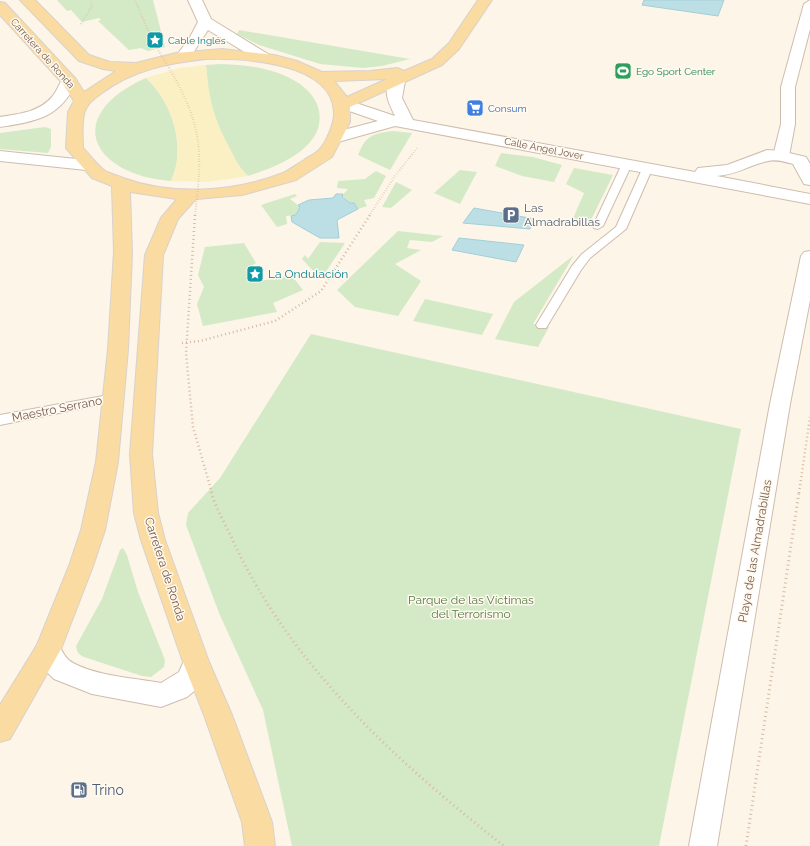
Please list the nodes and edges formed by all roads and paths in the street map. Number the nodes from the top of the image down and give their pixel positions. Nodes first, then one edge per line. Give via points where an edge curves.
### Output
1 (27, 0) edge
2 (90, 0) edge
3 (135, 0) edge
4 (194, 0) edge
5 (485, 0) edge
6 (810, 4) edge
7 (2, 12) edge
8 (82, 22) dead end
9 (205, 22) junction
10 (184, 56) junction
11 (263, 57) junction
12 (138, 68) junction
13 (422, 68) junction
14 (318, 77) junction
15 (69, 81) junction
16 (397, 81) junction
17 (342, 104) junction
18 (80, 106) junction
19 (0, 122) edge
20 (401, 122) junction
21 (0, 128) edge
22 (338, 137) junction
23 (419, 146) dead end
24 (0, 156) edge
25 (781, 156) junction
26 (627, 164) junction
27 (86, 165) junction
28 (648, 167) junction
29 (681, 174) junction
30 (810, 180) edge
31 (121, 186) junction
32 (190, 195) junction
33 (810, 199) edge
34 (598, 226) dead end
35 (810, 256) edge
36 (542, 325) dead end
37 (182, 343) dead end
38 (114, 398) junction
39 (810, 417) edge
40 (0, 420) edge
41 (48, 649) junction
42 (196, 662) junction
43 (0, 730) edge
44 (260, 846) edge
45 (504, 846) edge
46 (703, 846) edge
47 (746, 846) edge

1 - 12 main road, Carretera de Ronda via 84,58 103,65
2 - 8 path via 92,6
3 - 45 path, bridge via 153,42 179,85 197,134 200,172 187,329 186,379 195,436 208,484 220,515 262,595 308,659 358,719 426,785
4 - 9 street
5 - 13 main road via 454,46 437,62
6 - 25 street via 788,87 788,124
7 - 15 main road, Carretera de Ronda
9 - 10 street
9 - 11 street
10 - 11 main road via 228,54
10 - 12 main road
11 - 14 main road via 294,65
12 - 18 main road via 102,85
13 - 14 main road via 370,76
13 - 16 main road
14 - 17 main road via 334,90
15 - 18 main road, Carretera de Ronda
15 - 19 street via 60,100 51,107 30,116
16 - 17 main road
16 - 20 street via 394,98 400,111
17 - 20 street, Calle Ángel Jover
17 - 22 main road via 342,124
18 - 21 street via 46,123
18 - 27 main road via 72,122 73,141
20 - 22 street, Calle Ángel Jover
20 - 26 street, Calle Ángel Jover
22 - 32 main road via 312,165 282,179 248,189
23 - 37 path via 395,176 321,291 275,321 200,341
24 - 27 street
25 - 29 street, Calle Ángel Jover via 767,155 730,170
25 - 30 street, Calle Ángel Jover via 800,161
26 - 28 street, Calle Ángel Jover
26 - 34 lane
27 - 31 main road
28 - 29 street, Calle Ángel Jover
28 - 36 lane via 621,229 586,256 576,268
29 - 33 street, Calle Ángel Jover
31 - 32 main road via 145,192
31 - 38 main road via 123,252
32 - 42 main road, Carretera de Ronda via 170,218 154,255 141,454 146,513 153,540
35 - 46 street, Playa de las Almadrabillas via 780,404
38 - 40 lane, Maestro Serrano
38 - 41 main road via 107,462 93,530
39 - 47 path
41 - 42 street via 53,661 63,672 92,682 161,695 177,689 190,679
41 - 43 main road
42 - 44 main road, Carretera de Ronda via 254,815

